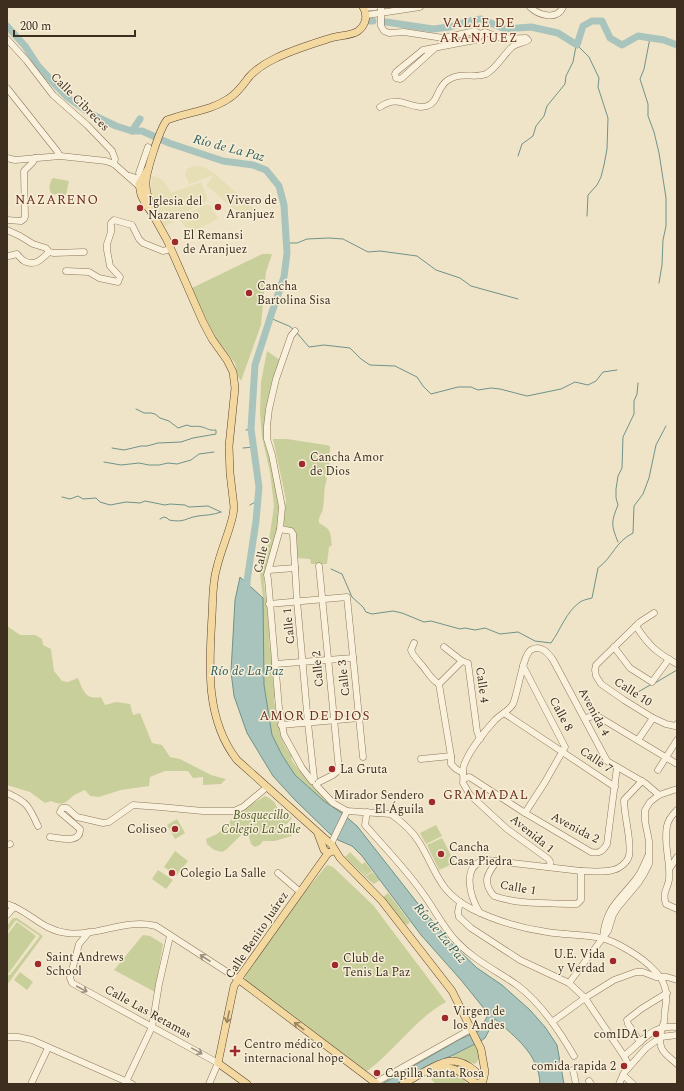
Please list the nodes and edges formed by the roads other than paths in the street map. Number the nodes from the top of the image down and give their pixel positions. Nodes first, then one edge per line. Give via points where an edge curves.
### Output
1 (375, 7) edge
2 (420, 7) edge
3 (530, 7) edge
4 (563, 7) edge
5 (365, 10) edge
6 (381, 10) edge
7 (480, 34) junction
8 (7, 39) edge
9 (434, 49) junction
10 (7, 88) edge
11 (10, 97) edge
12 (380, 107) dead end
13 (151, 148) junction
14 (60, 156) junction
15 (7, 158) edge
16 (35, 158) junction
17 (114, 164) junction
18 (142, 183) junction
19 (7, 220) edge
20 (7, 230) edge
21 (171, 249) junction
22 (49, 252) junction
23 (84, 252) dead end
24 (9, 256) dead end
25 (66, 271) dead end
26 (295, 331) dead end
27 (280, 529) junction
28 (319, 566) dead end
29 (295, 568) junction
30 (269, 570) junction
31 (322, 599) junction
32 (297, 601) junction
33 (270, 604) junction
34 (654, 613) dead end
35 (636, 626) junction
36 (414, 643) dead end
37 (444, 647) dead end
38 (614, 647) junction
39 (353, 658) junction
40 (328, 660) junction
41 (669, 660) junction
42 (462, 661) junction
43 (303, 662) junction
44 (276, 664) junction
45 (677, 664) edge
46 (523, 666) junction
47 (439, 684) junction
48 (504, 712) junction
49 (359, 718) junction
50 (585, 718) junction
51 (653, 718) junction
52 (333, 720) junction
53 (308, 723) junction
54 (282, 726) junction
55 (676, 726) edge
56 (480, 739) junction
57 (638, 740) junction
58 (677, 740) edge
59 (563, 752) junction
60 (451, 756) junction
61 (363, 757) dead end
62 (666, 757) junction
63 (421, 760) dead end
64 (677, 764) edge
65 (617, 767) junction
66 (658, 770) dead end
67 (464, 776) junction
68 (642, 781) junction
69 (317, 782) junction
70 (615, 787) junction
71 (267, 788) junction
72 (676, 791) edge
73 (7, 793) edge
74 (659, 795) junction
75 (677, 810) edge
76 (366, 812) junction
77 (346, 813) junction
78 (525, 813) junction
79 (38, 826) dead end
80 (50, 837) dead end
81 (330, 848) junction
82 (677, 857) edge
83 (497, 861) junction
84 (549, 867) junction
85 (670, 868) junction
86 (582, 871) junction
87 (278, 873) dead end
88 (299, 892) junction
89 (460, 902) junction
90 (7, 904) edge
91 (14, 906) junction
92 (677, 910) edge
93 (480, 913) junction
94 (7, 915) edge
95 (89, 932) junction
96 (69, 933) junction
97 (170, 936) junction
98 (603, 938) junction
99 (79, 944) junction
100 (661, 977) junction
101 (238, 980) junction
102 (677, 980) edge
103 (569, 983) junction
104 (667, 993) junction
105 (585, 998) junction
106 (552, 1022) junction
107 (152, 1027) junction
108 (662, 1027) junction
109 (677, 1027) edge
110 (472, 1031) junction
111 (677, 1035) edge
112 (661, 1037) junction
113 (7, 1038) edge
114 (640, 1042) junction
115 (48, 1048) junction
116 (574, 1056) dead end
117 (483, 1057) junction
118 (627, 1062) junction
119 (218, 1063) junction
120 (677, 1064) edge
121 (573, 1070) dead end
122 (475, 1071) junction
123 (623, 1075) junction
124 (485, 1076) junction
125 (128, 1083) edge
126 (476, 1083) edge
127 (31, 1084) edge
128 (209, 1084) edge
129 (247, 1084) edge
130 (374, 1084) edge
131 (403, 1084) edge
132 (412, 1084) edge
133 (490, 1084) edge
134 (576, 1084) edge
135 (619, 1084) edge
136 (633, 1084) edge

1 - 5 street
2 - 6 street
3 - 4 street via 538,13 552,16
5 - 6 street
5 - 13 main road via 365,22 359,31 333,37 274,59 256,70 229,99 209,108 167,120
6 - 7 street via 381,26 388,34 404,32 443,38 475,31
7 - 9 street via 475,40
7 - 12 street via 486,32 503,39 528,40 514,46 488,73 478,76 460,75 449,79 440,87 436,99 430,105 420,107 392,102
8 - 17 street, Calle Cibreces via 53,95 112,151
9 - 9 street via 402,78 396,78 396,72 419,53
10 - 11 street
11 - 14 street
13 - 18 main road via 148,169
13 - 18 street via 139,173
14 - 16 street
14 - 17 street via 95,159
15 - 16 street
16 - 19 street via 24,171 24,219
17 - 18 street
18 - 21 main road via 141,195
20 - 22 street via 46,248
21 - 25 street via 163,251 143,243 132,225 114,220 107,244 109,263 120,277 118,282 99,278 89,272
21 - 71 main road via 203,322 231,366 234,379 228,446 234,507 215,576 210,677 216,718 224,737 237,760
22 - 23 street
22 - 24 street via 36,263 26,262 17,254
26 - 27 street, Calle 0 via 276,379 267,426 267,439 282,500
27 - 29 street, Calle 1 via 291,530 293,534
27 - 30 street, Calle 0
28 - 31 street, Calle 2
29 - 30 street
29 - 32 street, Calle 1
30 - 33 street, Calle 0
31 - 32 street
31 - 39 street, Calle 3 via 347,597
31 - 40 street, Calle 2
32 - 33 street
32 - 43 street, Calle 1
33 - 44 street, Calle 0
34 - 35 street, Calle 10
35 - 38 street, Calle 10
35 - 41 street via 652,647
36 - 47 street via 412,656 432,680
37 - 42 street, Calle 4
38 - 41 street via 630,668 652,682
38 - 51 street, Calle 10 via 596,664 597,679
39 - 40 street
39 - 49 street, Calle 3
40 - 43 street
40 - 52 street, Calle 2
41 - 45 street
42 - 47 street
42 - 56 street, Calle 4 via 468,663
43 - 44 street
43 - 53 street, Calle 1
44 - 54 street, Calle 0
46 - 48 street via 514,701 510,709
46 - 50 street, Avenida 4 via 530,650 540,648 548,653
46 - 59 street, Calle 8 via 565,747
47 - 60 street
48 - 56 street
48 - 59 street, Calle 7
49 - 52 street
49 - 61 street, Calle 3
50 - 57 street via 599,717
50 - 65 street, Avenida 4 via 607,761
51 - 55 street
51 - 57 street, Calle 10
52 - 53 street
52 - 69 street, Calle 2 via 339,770
53 - 54 street
53 - 69 street, Calle 1
54 - 69 street, Calle 0 via 293,753 305,772
56 - 67 street via 466,759
57 - 62 street
58 - 62 street
59 - 70 street, Calle 7
59 - 78 street
60 - 63 street
60 - 67 street via 451,764
62 - 64 street
62 - 66 street
65 - 68 street, Avenida 4
65 - 70 street, Avenida 2
67 - 78 street, Avenida 2
67 - 84 street, Avenida 1 via 463,783 470,795 507,829 550,860
68 - 74 street, Avenida 4
68 - 86 street via 624,800 629,848 626,862 614,870
69 - 77 street, Calle 0
70 - 78 street, Avenida 2 via 607,844 599,852 591,852
71 - 80 street via 244,807 234,811 133,805 109,822 103,823 78,816 67,808 62,808 60,812 80,830 80,836 73,839
71 - 81 main road via 315,830
72 - 74 street
73 - 79 street via 27,805
74 - 98 street via 645,810 648,855 638,876 609,912
75 - 85 street via 667,825
76 - 77 street
76 - 89 street via 391,814 408,827 420,842 443,887
76 - 106 street via 365,825 416,884 457,942 529,995
77 - 81 street
81 - 88 main road, Calle Benito Juárez
81 - 110 main road via 382,901 448,985
82 - 85 street
83 - 84 street, Avenida 1
83 - 86 street, Calle 1 via 487,879 487,886 494,896 510,900 577,904 581,900
83 - 93 street, Avenida 1 via 481,861 472,867 471,896
84 - 86 street
85 - 92 street via 664,898 666,904
87 - 88 street
88 - 101 main road, Calle Benito Juárez
89 - 93 street
89 - 103 street via 459,917 471,928 520,960
90 - 91 street
91 - 94 street
91 - 96 street via 47,928
93 - 98 street via 516,926
95 - 96 street
95 - 97 street via 144,923 156,926
95 - 99 street, Calle Las Retamas
96 - 99 street
101 -> 97 street
97 - 107 street
98 - 100 street via 644,961
98 - 103 street
99 -> 107 street, Calle Las Retamas via 70,978 72,983
100 - 102 street
100 - 104 street
100 - 105 street via 636,972 614,980
101 -> 119 main road, Calle Benito Juárez via 234,986
130 -> 101 main road
103 - 105 street
104 - 108 street
104 - 114 street via 627,1020
105 - 106 street
105 - 118 street
106 - 116 street
107 -> 119 street, Calle Las Retamas
107 - 125 street
108 - 109 street
108 - 112 street
108 - 114 street
110 - 117 main road
110 - 130 street
111 - 112 street
112 - 118 street
112 - 120 street via 663,1050
113 - 115 street via 32,1040
114 - 118 street
115 - 125 street
115 - 127 street
117 - 122 main road
117 - 124 main road
118 - 123 street
119 - 128 street, Calle Benito Juárez
119 - 129 main road, Calle Las Retamas
121 - 134 street
122 - 124 main road via 482,1072
122 - 126 main road via 472,1077
122 - 131 main road via 462,1063 452,1061 434,1067
123 - 135 street
123 - 136 street
124 - 126 main road via 483,1081
124 - 133 main road
126 - 132 main road via 459,1071 447,1068

